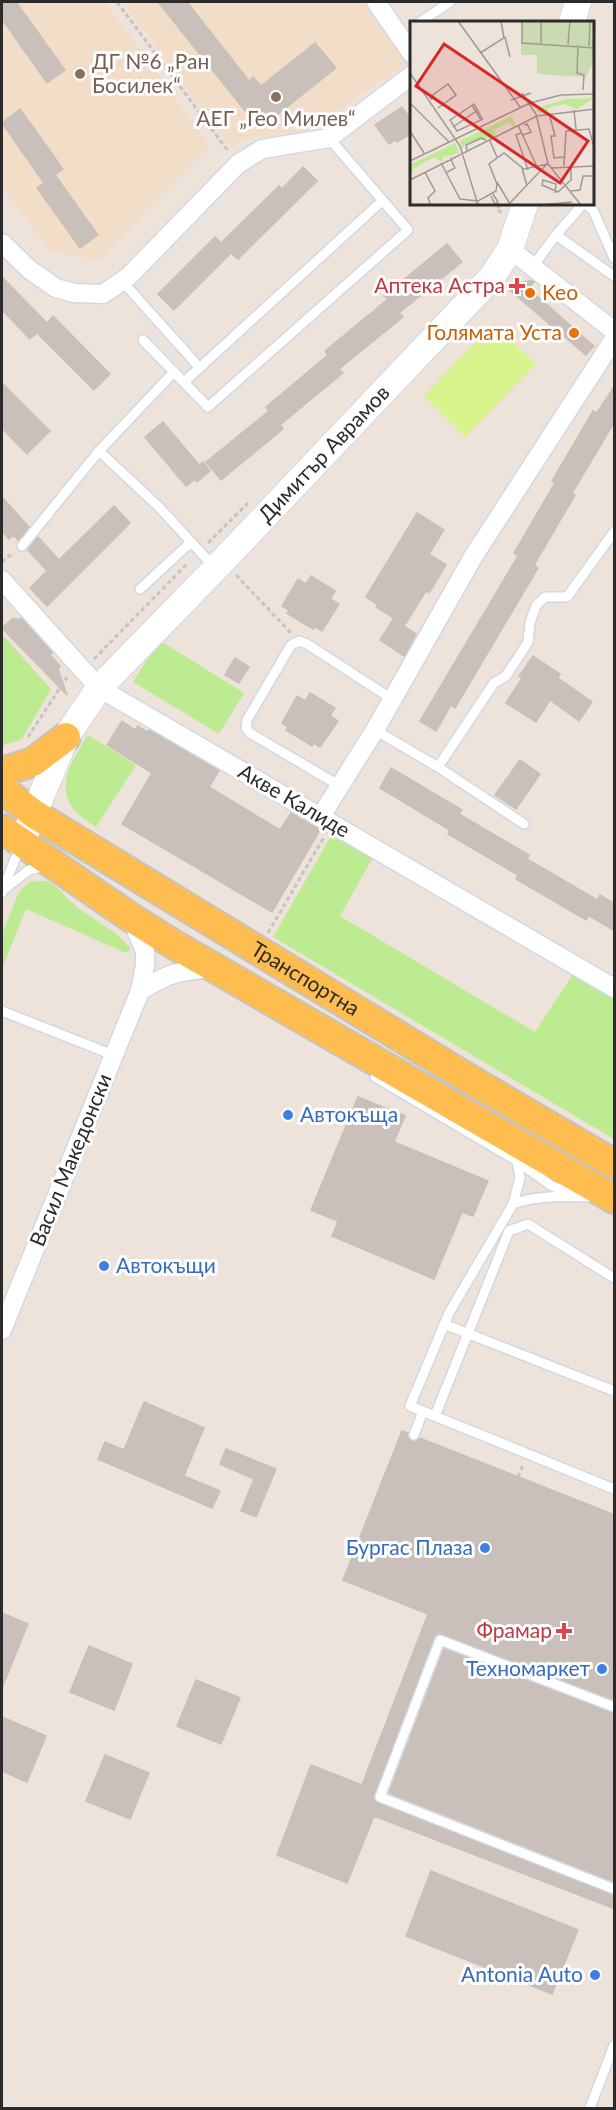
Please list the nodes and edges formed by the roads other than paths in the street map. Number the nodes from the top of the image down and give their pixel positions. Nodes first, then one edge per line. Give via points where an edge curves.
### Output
1 (376, 2) edge
2 (450, 2) edge
3 (578, 2) edge
4 (422, 21) edge
5 (572, 21) edge
6 (410, 51) edge
7 (410, 77) edge
8 (329, 138) junction
9 (382, 201) junction
10 (524, 206) edge
11 (582, 206) edge
12 (587, 206) edge
13 (556, 235) junction
14 (2, 243) edge
15 (510, 249) junction
16 (615, 258) edge
17 (533, 266) junction
18 (615, 276) edge
19 (122, 281) junction
20 (615, 331) edge
21 (615, 339) edge
22 (143, 340) dead end
23 (200, 368) junction
24 (174, 372) junction
25 (184, 382) junction
26 (99, 451) junction
27 (615, 532) edge
28 (190, 543) junction
29 (22, 546) dead end
30 (219, 565) junction
31 (2, 580) edge
32 (140, 589) dead end
33 (99, 688) junction
34 (392, 699) junction
35 (375, 730) junction
36 (66, 736) junction
37 (438, 767) junction
38 (2, 772) edge
39 (340, 786) junction
40 (2, 789) edge
41 (34, 814) junction
42 (327, 820) junction
43 (524, 824) dead end
44 (11, 836) edge
45 (52, 865) junction
46 (2, 892) edge
47 (130, 917) junction
48 (209, 973) junction
49 (615, 988) edge
50 (140, 991) junction
51 (2, 1011) edge
52 (113, 1055) junction
53 (365, 1071) dead end
54 (517, 1161) junction
55 (615, 1164) edge
56 (582, 1197) junction
57 (614, 1199) edge
58 (513, 1204) junction
59 (615, 1278) edge
60 (444, 1324) junction
61 (2, 1330) edge
62 (468, 1333) junction
63 (615, 1391) edge
64 (423, 1411) junction
65 (435, 1416) junction
66 (414, 1435) dead end
67 (615, 1489) edge
68 (615, 1707) edge
69 (615, 1889) edge
70 (615, 2045) edge
71 (590, 2109) edge

1 - 6 street
2 - 4 lane
3 - 5 street
7 - 8 street
8 - 9 lane
8 - 19 street via 262,149 238,164
9 - 23 lane
9 - 25 lane via 408,230 208,407
10 - 15 street, Димитър Аврамов
11 - 13 lane
12 - 16 lane via 593,210
13 - 17 lane
13 - 18 lane
14 - 19 street via 56,288 103,294
15 - 17 street
15 - 30 street, Димитър Аврамов via 492,277 462,310
17 - 20 street
19 - 23 lane
21 - 34 street via 473,557
22 - 24 lane
23 - 25 lane
24 - 25 lane
24 - 26 lane
26 - 28 lane via 159,507
26 - 29 lane
27 - 37 lane via 567,597 545,597 536,606 528,642 506,676 494,683
28 - 30 lane
28 - 32 lane
30 - 33 street, Димитър Аврамов
31 - 33 street, Акве Калиде
33 - 36 street, Димитър Аврамов
33 - 42 street, Акве Калиде
34 - 35 street
34 - 39 lane via 307,644 299,641 291,645 246,728
35 - 37 lane
35 - 39 street
36 - 38 main road via 33,762
36 - 41 street, Димитър Аврамов
37 - 43 lane
39 - 42 street
40 - 41 main road, Транспортна
41 - 44 street, Димитър Аврамов
41 - 55 main road, Транспортна
42 - 49 street, Акве Калиде
44 - 45 main road, Транспортна
44 - 46 lane
45 - 46 lane via 29,870
45 - 47 main road, Транспортна
47 - 48 main road, Транспортна
47 - 50 street, Васил Македонски via 145,951
48 - 50 street via 180,970
48 - 57 main road, Транспортна
50 - 52 street, Васил Македонски
51 - 52 lane
52 - 61 street, Васил Македонски
53 - 54 lane
54 - 56 lane via 552,1186
54 - 58 lane via 520,1178
56 - 57 lane
56 - 58 lane via 532,1199
58 - 60 lane
59 - 62 lane via 528,1224 509,1231
60 - 62 lane
60 - 64 lane via 410,1406
62 - 63 lane
62 - 65 lane
64 - 65 lane
64 - 66 lane
65 - 67 lane
68 - 69 lane via 440,1640 380,1797
70 - 71 lane

